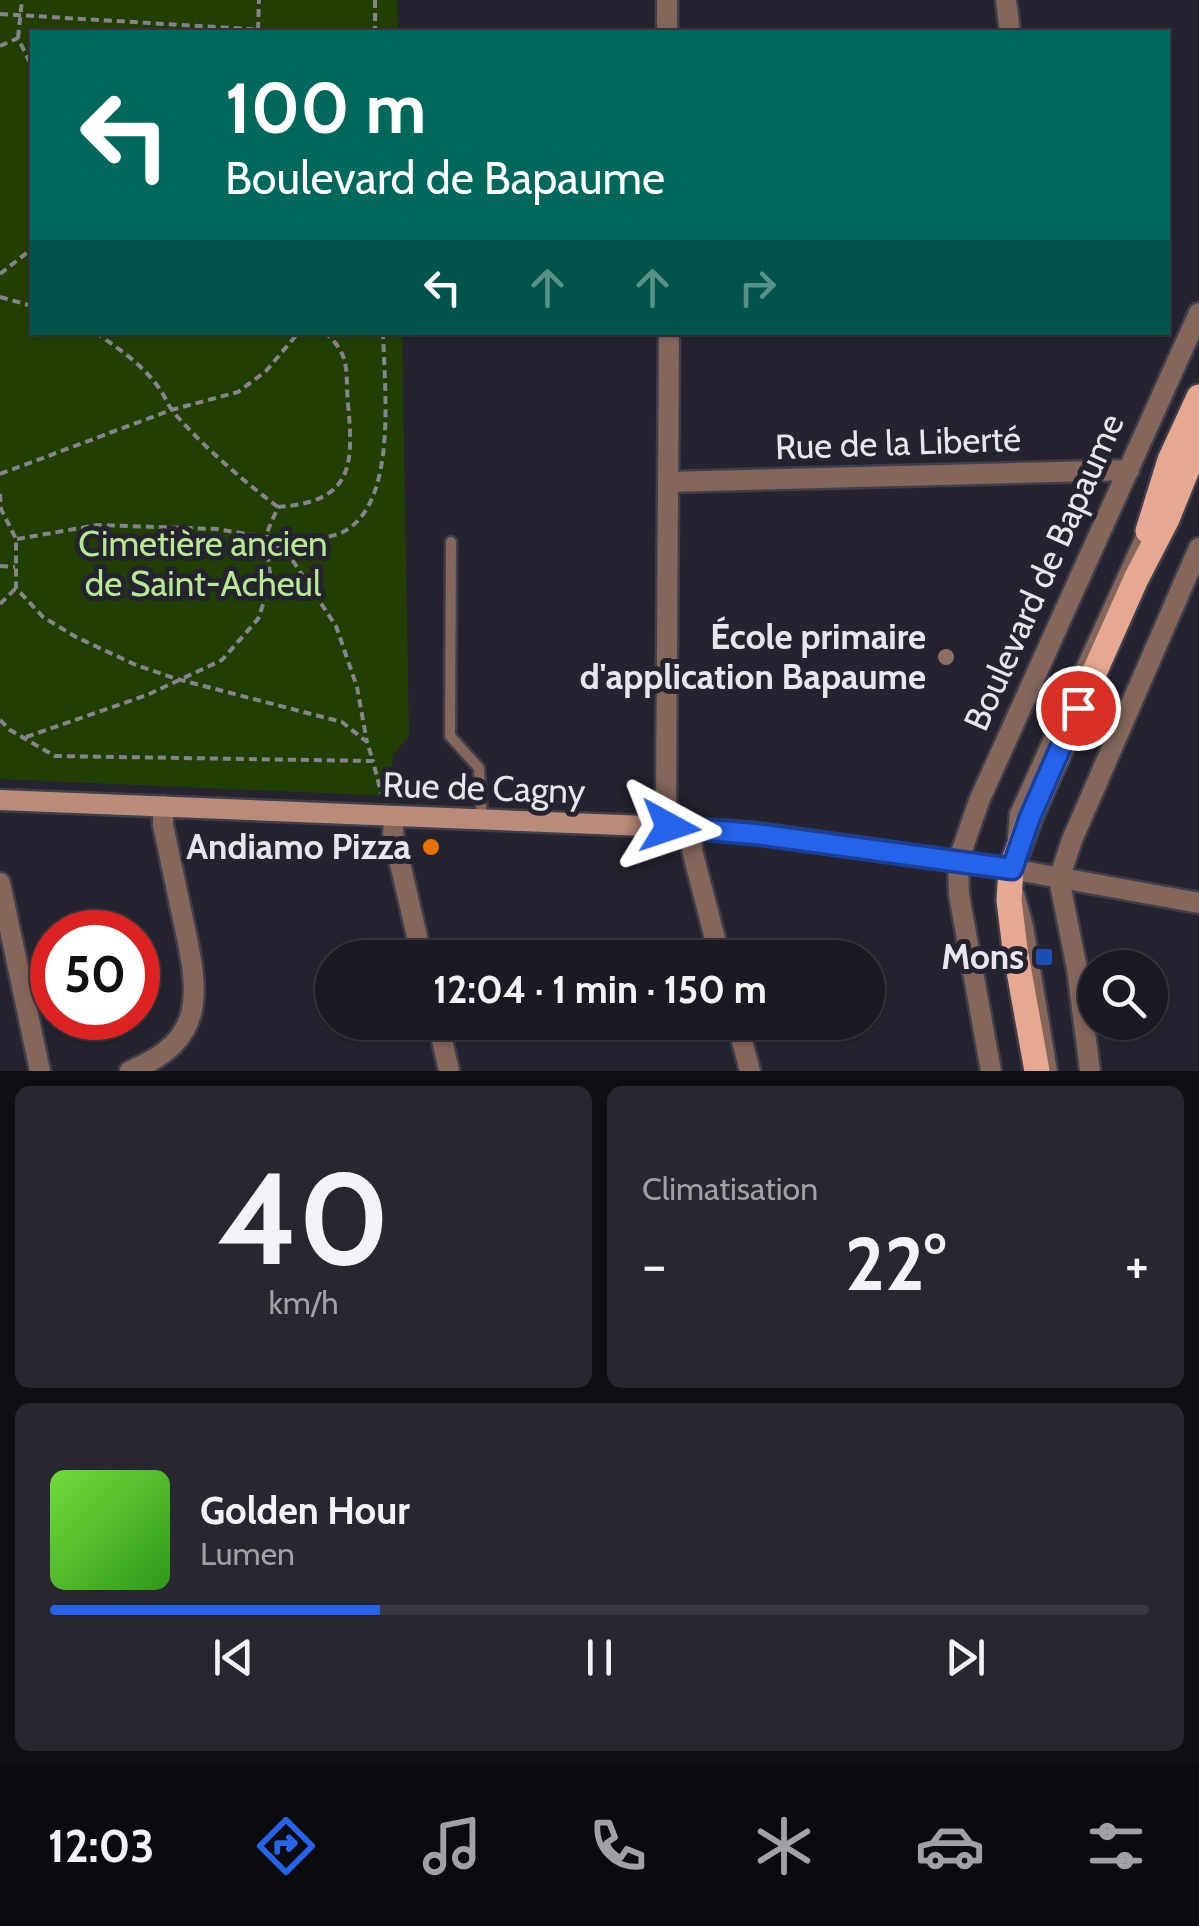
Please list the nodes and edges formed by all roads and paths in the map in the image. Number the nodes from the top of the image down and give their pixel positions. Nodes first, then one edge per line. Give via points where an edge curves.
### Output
1 (22, 0) edge
2 (259, 0) edge
3 (375, 0) edge
4 (668, 0) edge
5 (1006, 0) edge
6 (0, 14) edge
7 (21, 15) junction
8 (172, 24) junction
9 (159, 25) junction
10 (159, 30) edge
11 (176, 30) edge
12 (258, 30) joint
13 (375, 30) edge
14 (668, 30) edge
15 (1010, 30) edge
16 (18, 38) junction
17 (0, 46) edge
18 (30, 62) edge
19 (30, 248) edge
20 (0, 274) edge
21 (0, 296) edge
22 (30, 305) edge
23 (1196, 322) edge
24 (1170, 328) edge
25 (99, 335) edge
26 (296, 335) edge
27 (327, 335) edge
28 (383, 335) edge
29 (669, 335) edge
30 (1199, 397) edge
31 (171, 410) junction
32 (1199, 440) edge
33 (1129, 470) junction
34 (0, 474) edge
35 (668, 482) junction
36 (0, 494) edge
37 (278, 508) junction
38 (1152, 513) junction
39 (265, 537) junction
40 (16, 540) junction
41 (451, 542) dead end
42 (1199, 548) edge
43 (0, 566) edge
44 (15, 567) junction
45 (1136, 579) junction
46 (16, 588) junction
47 (0, 604) edge
48 (177, 678) junction
49 (0, 720) edge
50 (26, 737) junction
51 (367, 742) junction
52 (373, 762) junction
53 (0, 800) edge
54 (163, 806) junction
55 (390, 818) junction
56 (482, 821) junction
57 (681, 828) junction
58 (958, 862) junction
59 (1012, 869) junction
60 (1059, 879) junction
61 (0, 883) edge
62 (1199, 903) edge
63 (418, 940) edge
64 (715, 940) edge
65 (442, 1040) edge
66 (742, 1040) edge
67 (40, 1071) edge
68 (130, 1071) edge
69 (449, 1071) edge
70 (750, 1071) edge
71 (991, 1071) edge
72 (1037, 1071) edge
73 (1052, 1071) edge
74 (1090, 1071) edge

1 - 7 path
2 - 12 path
3 - 13 path
4 - 14 street
5 - 15 street
6 - 7 path
7 - 9 path
7 - 16 path
8 - 9 path
8 - 11 path
8 - 12 path
9 - 10 path
16 - 17 path
16 - 18 path
19 - 20 path
21 - 22 path
23 - 24 street
23 - 33 street, Boulevard de Bapaume
25 - 31 path via 137,362
26 - 31 path via 238,392
27 - 37 path via 347,357 351,466 334,491 305,506
28 - 39 path via 386,428 366,513 342,532
29 - 35 street
30 - 38 main road, Boulevard de Bapaume
31 - 34 path
31 - 37 path
32 - 45 main road, Boulevard de Bapaume
33 - 35 street, Rue de la Liberté
33 - 58 street, Boulevard de Bapaume
35 - 57 street via 666,806
36 - 40 path
37 - 39 path
38 - 45 main road, Boulevard de Bapaume
38 - 59 lane via 1015,812
39 - 40 path via 98,525
39 - 48 path via 271,581 258,619 222,660
39 - 51 path via 291,558 336,626
40 - 44 path
41 - 56 lane via 450,736 479,768
42 - 60 street
43 - 44 path
44 - 46 path
45 - 59 main road, Boulevard de Bapaume
46 - 47 path
46 - 48 path via 76,638
48 - 50 path
48 - 51 path via 342,722
49 - 50 path
50 - 52 path via 55,756
51 - 52 path
52 - 55 path
53 - 54 main road, Rue de Cagny
54 - 55 main road, Rue de Cagny
54 - 68 street via 196,982 182,1036
55 - 56 main road, Rue de Cagny
55 - 63 street
56 - 57 main road, Rue de Cagny
57 - 58 main road, Rue de Cagny
57 - 64 street
58 - 59 main road, Rue de Cagny
58 - 71 street
59 - 60 street, Rue de Cagny
59 - 72 main road, Boulevard de Bapaume via 1012,928
59 - 73 lane
60 - 62 street, Rue de Cagny
60 - 74 street
61 - 67 street
65 - 69 street
66 - 70 street

